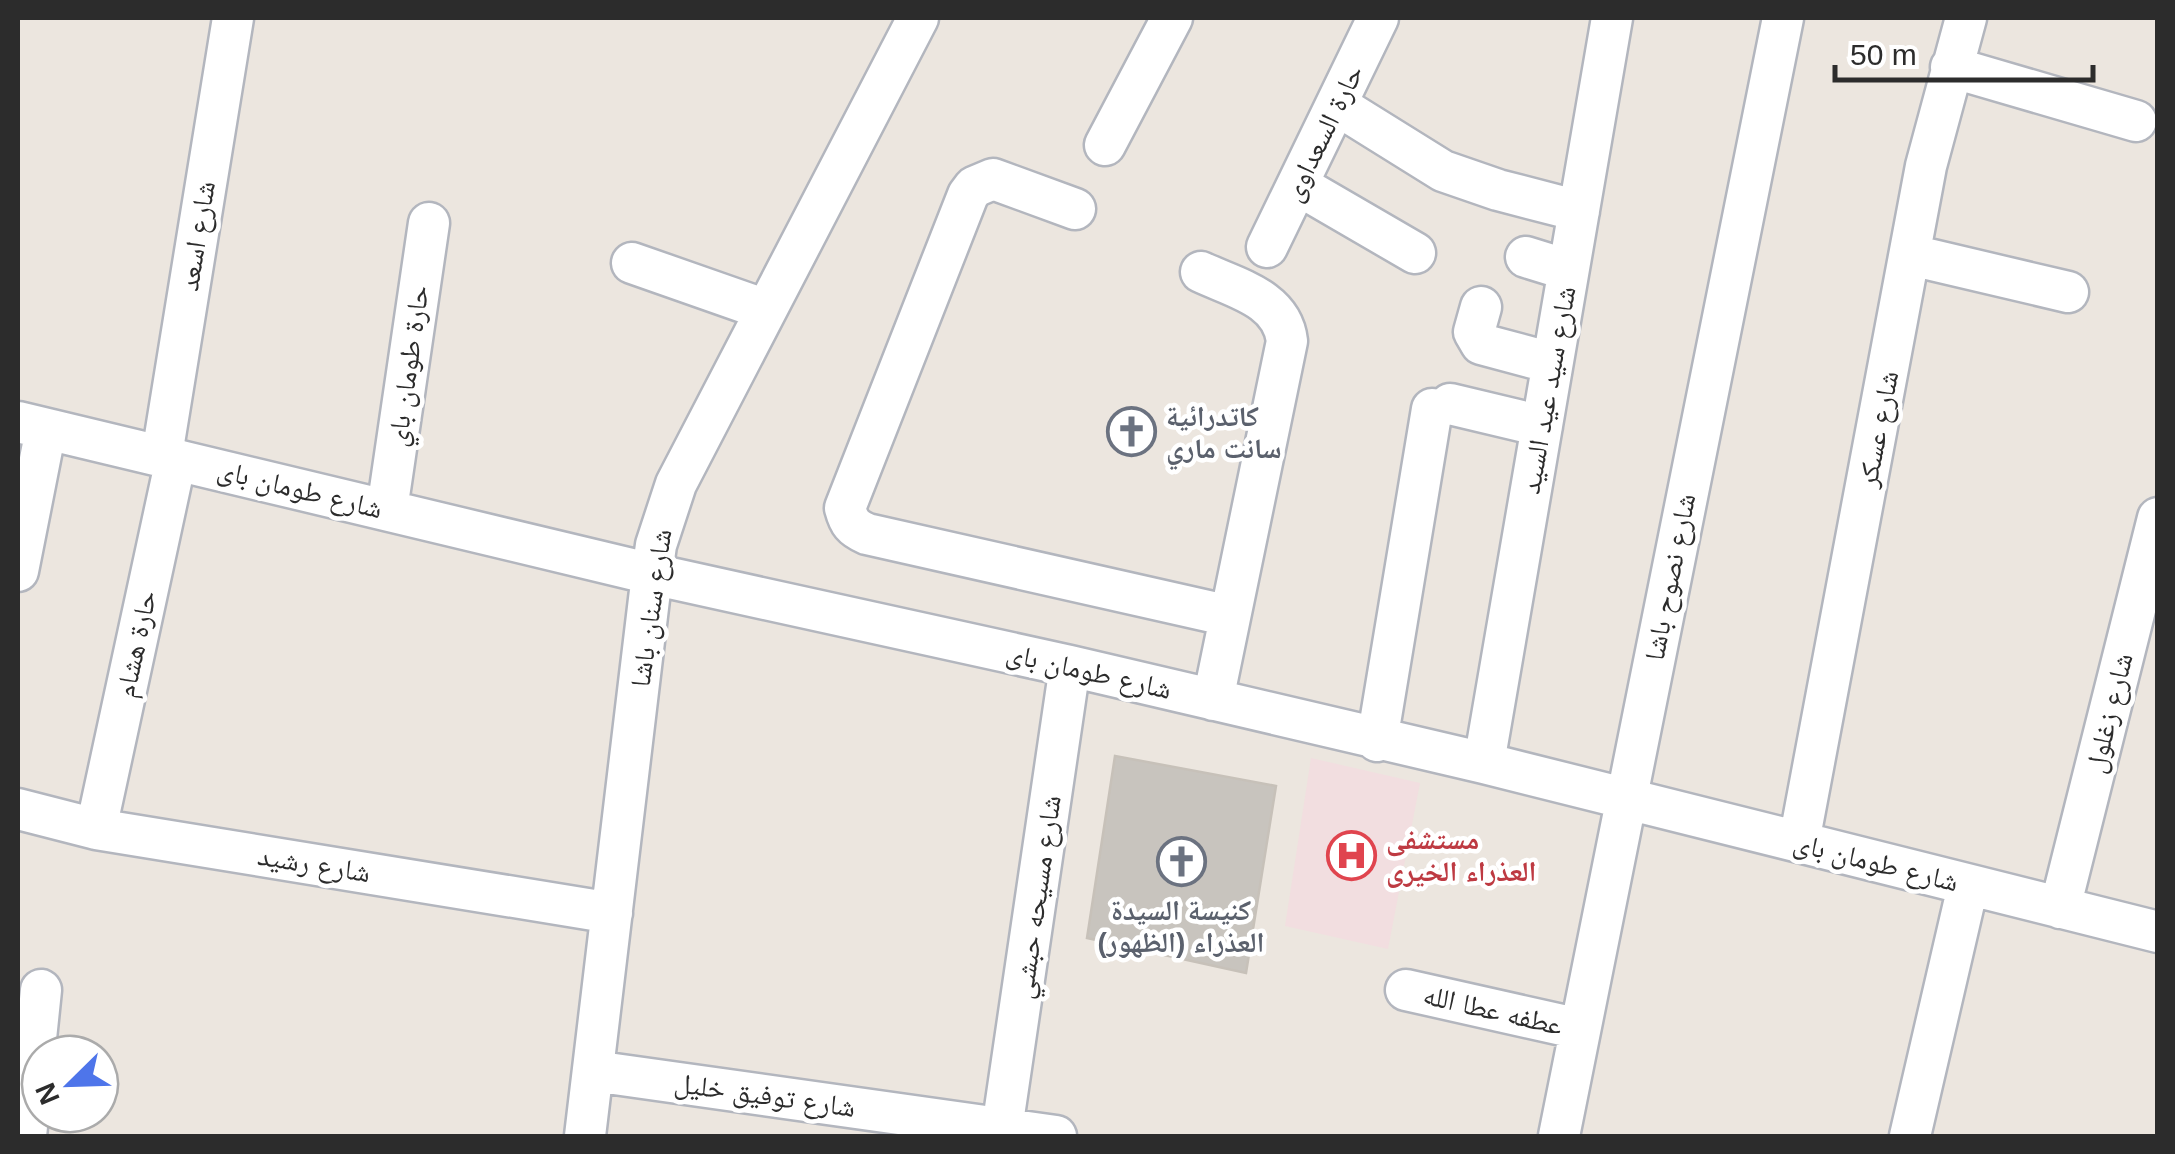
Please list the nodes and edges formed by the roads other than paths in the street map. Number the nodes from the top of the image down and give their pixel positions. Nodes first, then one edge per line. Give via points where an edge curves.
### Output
1 (233, 18) edge
2 (918, 18) edge
3 (1172, 18) edge
4 (1612, 18) edge
5 (1783, 18) edge
6 (1966, 18) edge
7 (1365, 23) edge
8 (1951, 67) junction
9 (1337, 106) junction
10 (2136, 120) dead end
11 (1105, 145) dead end
12 (1298, 185) junction
13 (1074, 209) dead end
14 (1579, 211) junction
15 (429, 222) dead end
16 (1267, 247) dead end
17 (1414, 253) dead end
18 (1911, 255) junction
19 (1526, 258) dead end
20 (632, 263) dead end
21 (1568, 270) junction
22 (1201, 272) dead end
23 (2068, 292) dead end
24 (1480, 307) dead end
25 (766, 310) junction
26 (1552, 363) junction
27 (32, 425) edge
28 (1542, 426) junction
29 (169, 457) junction
30 (386, 510) junction
31 (2158, 518) edge
32 (18, 571) edge
33 (652, 574) junction
34 (1230, 616) junction
35 (1070, 666) junction
36 (1213, 700) junction
37 (1377, 740) junction
38 (1484, 764) junction
39 (1626, 798) junction
40 (18, 809) edge
41 (96, 829) junction
42 (1800, 842) junction
43 (1968, 886) junction
44 (2060, 908) junction
45 (612, 913) junction
46 (2158, 932) edge
47 (41, 990) dead end
48 (1406, 990) dead end
49 (1580, 1030) junction
50 (593, 1071) junction
51 (1002, 1129) junction
52 (26, 1136) edge
53 (585, 1136) edge
54 (1056, 1136) edge
55 (1559, 1136) edge
56 (1910, 1136) edge

1 - 29 street, شارع اسعد
2 - 25 street, شارع سنان باشا
3 - 11 street
4 - 14 street, شارع سيد عيد السيد via 1590,61
5 - 39 street, شارع نصوح باشا
6 - 8 street, شارع عسكر
7 - 9 street, حارة السعداوى
8 - 10 street
8 - 18 street, شارع عسكر
9 - 12 street, حارة السعداوى
9 - 14 street via 1444,171
12 - 16 street, حارة السعداوى
12 - 17 street
13 - 34 street via 992,179 968,195 845,508 848,520 868,534
14 - 21 street, شارع سيد عيد السيد
15 - 30 street, حارة طومان باي
18 - 23 street
18 - 42 street, شارع عسكر
19 - 21 street
20 - 25 street
21 - 26 street, شارع سيد عيد السيد
22 - 34 street via 1273,306 1287,341
24 - 26 street via 1474,332 1481,344
25 - 33 street, شارع سنان باشا via 676,484
26 - 28 street, شارع سيد عيد السيد
27 - 29 street, شارع طومان باى
27 - 32 street
28 - 37 street via 1441,407
28 - 38 street, شارع سيد عيد السيد
29 - 30 street, شارع طومان باى
29 - 41 street, حارة هشام
30 - 33 street, شارع طومان باى
31 - 44 street, شارع زغلول
33 - 35 street, شارع طومان باى
33 - 45 street, شارع سنان باشا
34 - 36 street
35 - 36 street, شارع طومان باى
35 - 51 street, شارع مسيحه حبشي
36 - 37 street, شارع طومان باى
37 - 38 street, شارع طومان باى
38 - 39 street, شارع طومان باى
39 - 42 street, شارع طومان باى
39 - 49 street, شارع نصوح باشا
40 - 41 street, شارع رشيد
41 - 45 street, شارع رشيد
42 - 43 street, شارع طومان باى
43 - 44 street, شارع طومان باى
43 - 56 street
44 - 46 street, شارع طومان باى
45 - 50 street, شارع سنان باشا
47 - 52 street
48 - 49 street, عطفه عطا الله
49 - 55 street, شارع نصوح باشا
50 - 51 street, شارع توفيق خليل
50 - 53 street, شارع سنان باشا
51 - 54 street, شارع توفيق خليل

